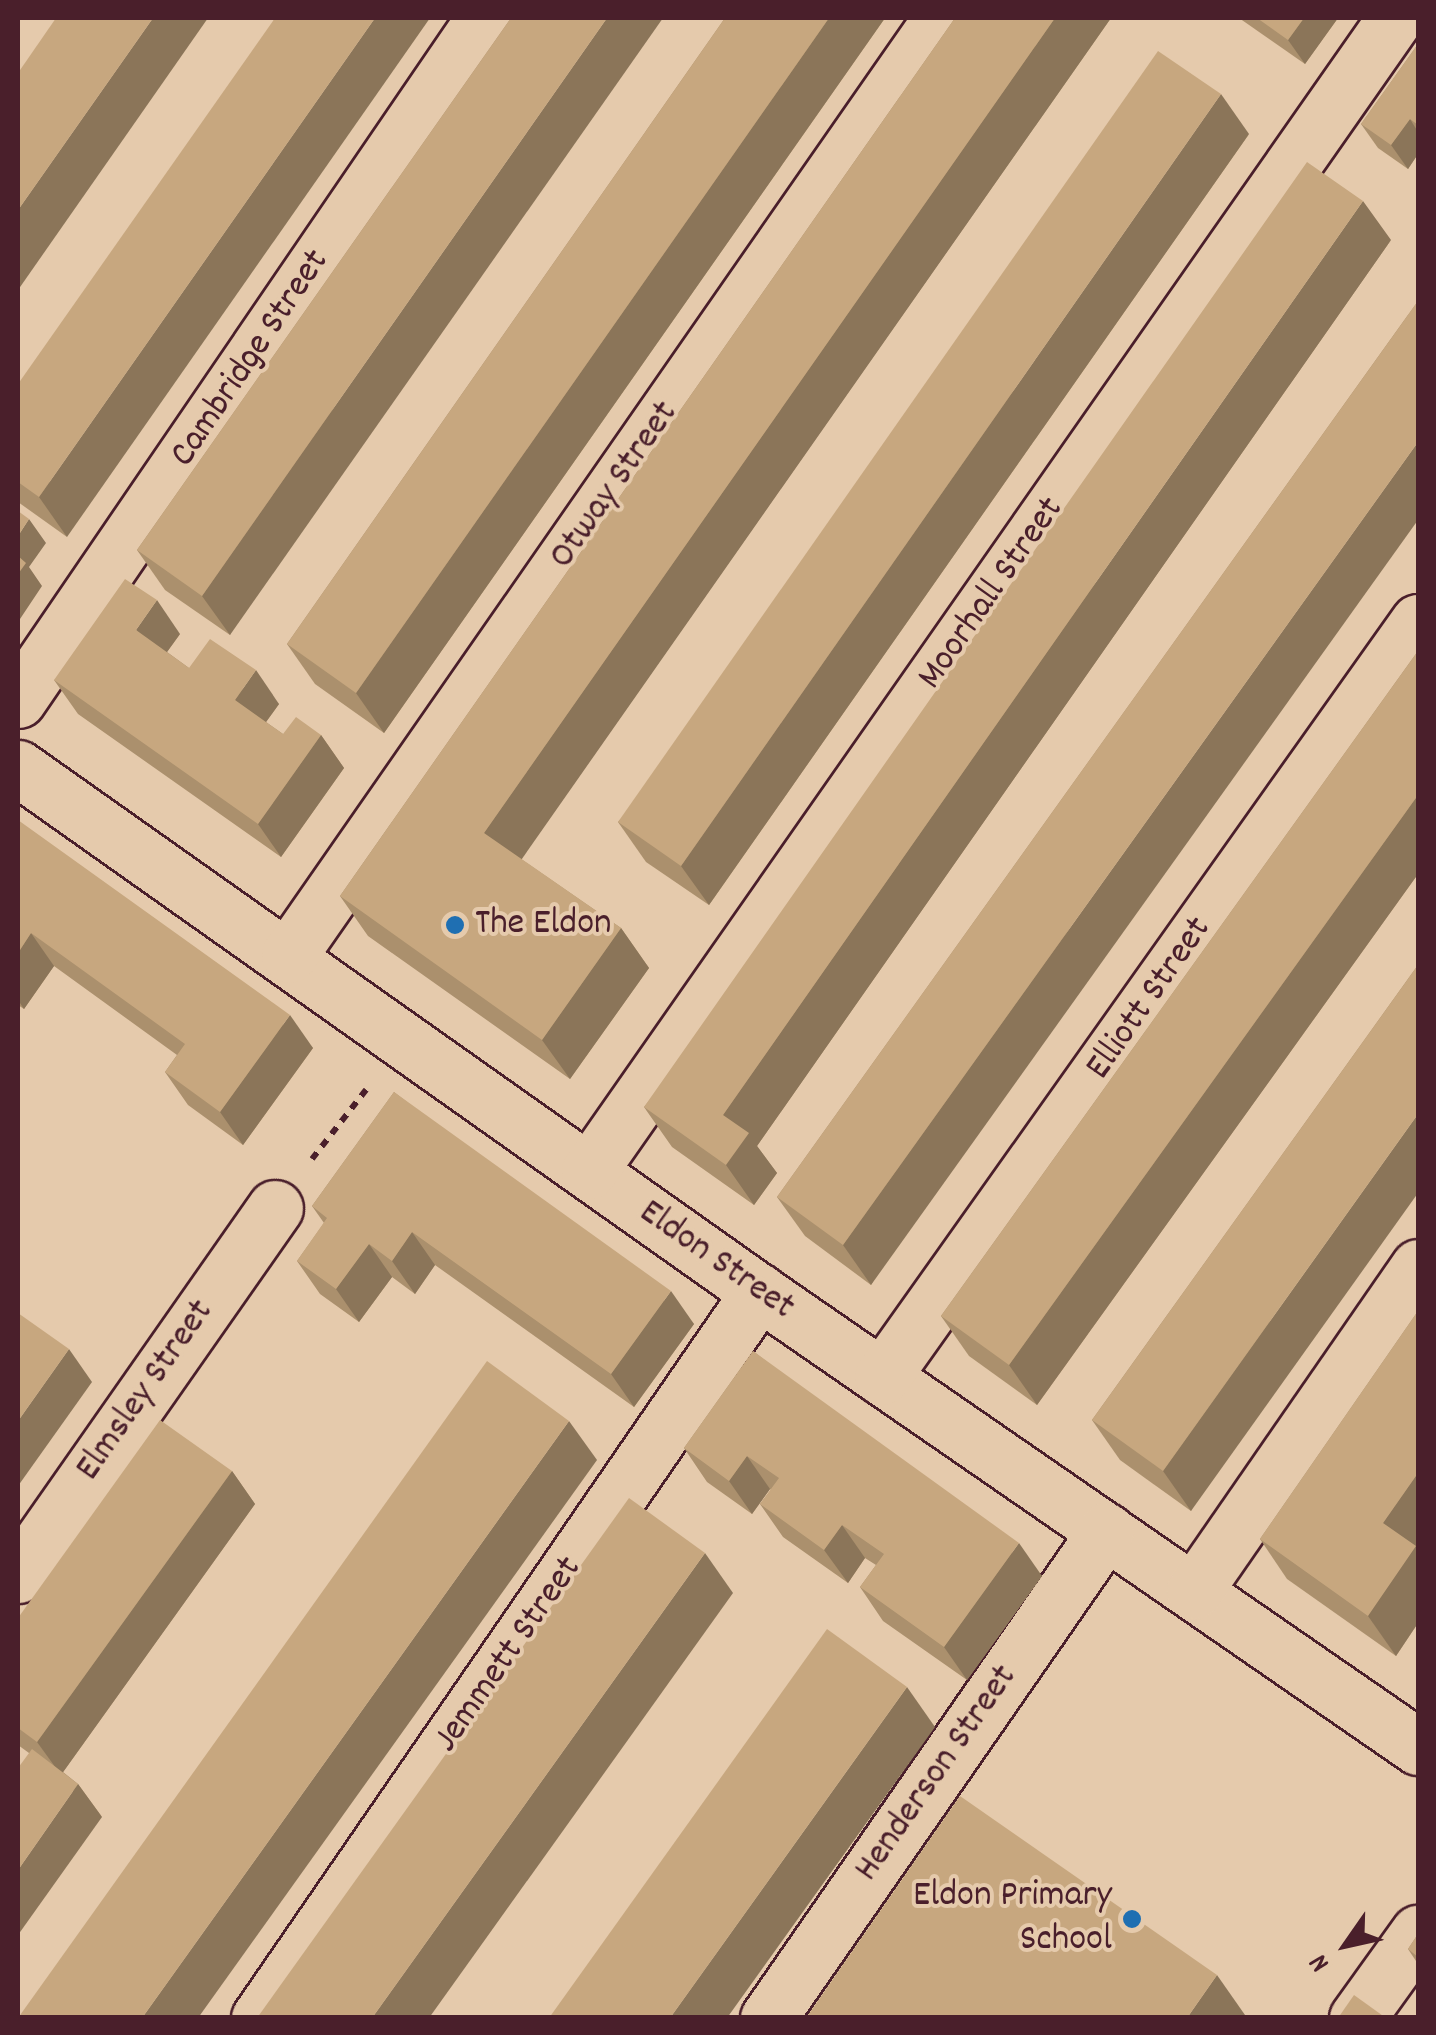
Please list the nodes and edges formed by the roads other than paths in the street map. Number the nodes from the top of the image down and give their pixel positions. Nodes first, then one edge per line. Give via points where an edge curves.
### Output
1 (44, 18) edge
2 (484, 18) edge
3 (940, 18) edge
4 (1395, 18) edge
5 (18, 56) edge
6 (1418, 622) edge
7 (18, 700) edge
8 (32, 798) edge
9 (289, 954) junction
10 (589, 1172) junction
11 (275, 1208) road end
12 (1418, 1267) edge
13 (759, 1292) junction
14 (882, 1377) junction
15 (1106, 1531) junction
16 (18, 1575) edge
17 (1194, 1591) junction
18 (1418, 1748) edge
19 (1418, 1934) edge
20 (259, 2018) edge
21 (768, 2018) edge
22 (1357, 2018) edge

1 - 5 street
2 - 7 street, Cambridge Street
3 - 9 street, Otway Street
4 - 10 street, Moorhall Street
6 - 14 street, Elliott Street
8 - 9 street, Eldon Street
9 - 10 street, Eldon Street
10 - 13 street, Eldon Street
11 - 16 street, Elmsley Street
12 - 17 street
13 - 14 street, Eldon Street
13 - 20 street, Jemmett Street
14 - 15 street, Eldon Street
15 - 17 street, Eldon Street
15 - 21 street, Henderson Street
17 - 18 street, Eldon Street
19 - 22 street

